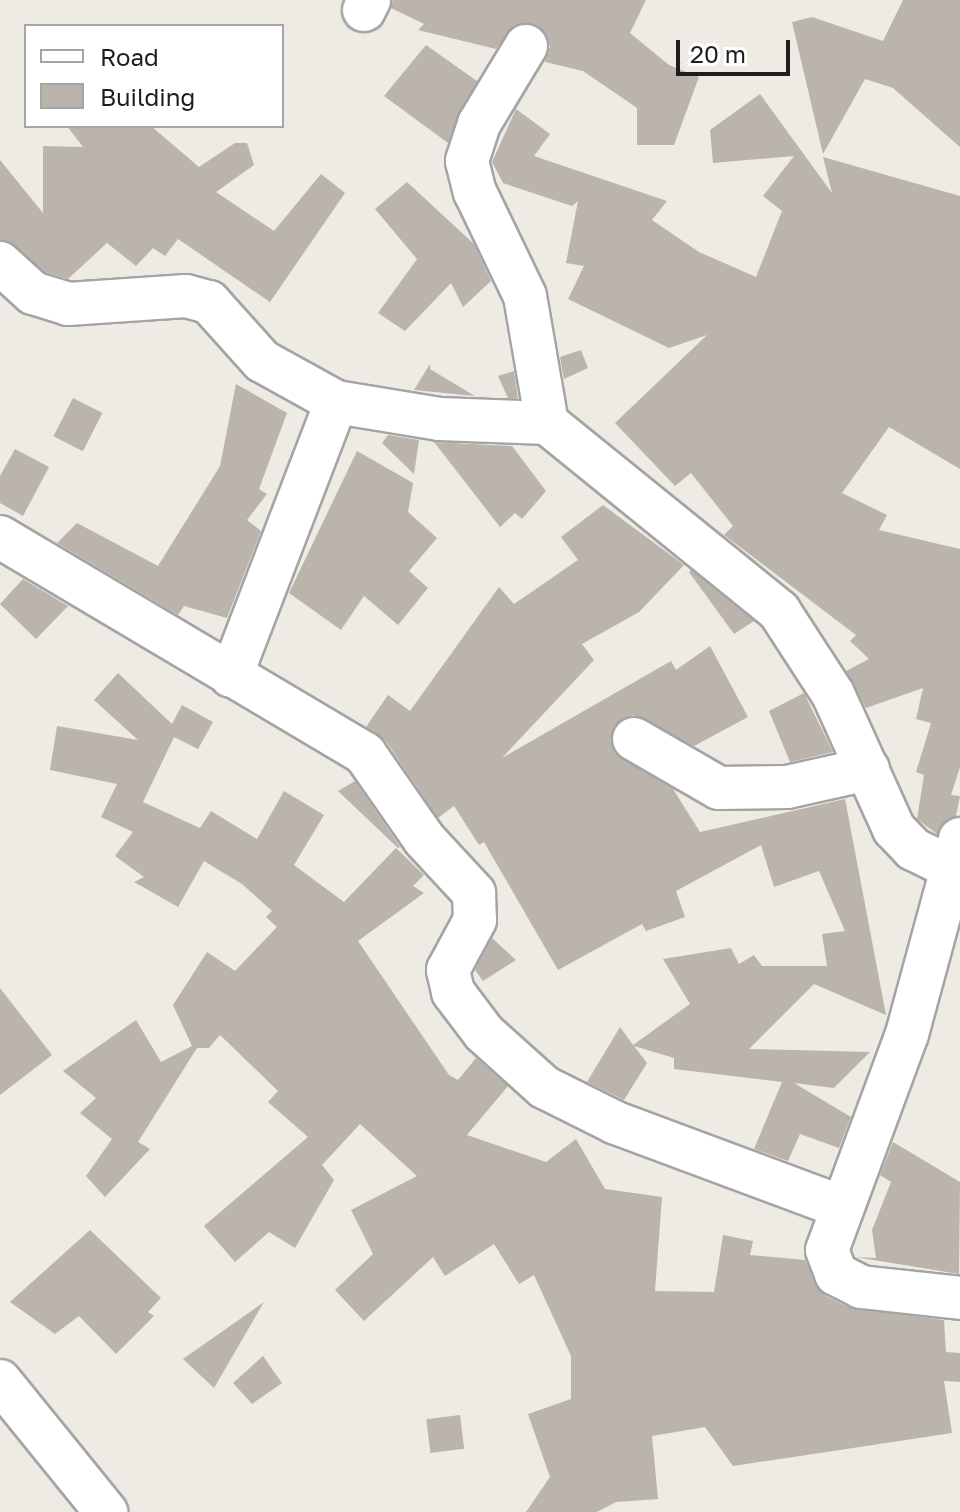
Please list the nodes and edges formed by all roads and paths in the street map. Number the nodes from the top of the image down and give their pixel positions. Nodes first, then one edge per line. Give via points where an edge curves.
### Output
1 (526, 46) dead end
2 (0, 263) edge
3 (336, 402) junction
4 (547, 423) junction
5 (0, 537) edge
6 (231, 676) junction
7 (634, 739) dead end
8 (868, 769) junction
9 (957, 854) edge
10 (842, 1207) junction
11 (960, 1298) edge
12 (0, 1381) edge
13 (106, 1512) edge

1 - 4 street via 479,124 467,161 475,192 525,296
2 - 3 street via 33,293 68,304 186,296 209,302 262,361
3 - 4 street via 440,419
3 - 6 street
4 - 8 street via 779,611 833,694
5 - 6 street
6 - 10 street via 365,754 424,839 467,882 477,912 452,959 449,982 513,1062 544,1087 603,1117
7 - 8 street via 719,788 787,787
8 - 9 street via 903,841
9 - 10 street via 907,1034
10 - 11 street via 827,1250 836,1274 861,1287
12 - 13 street

